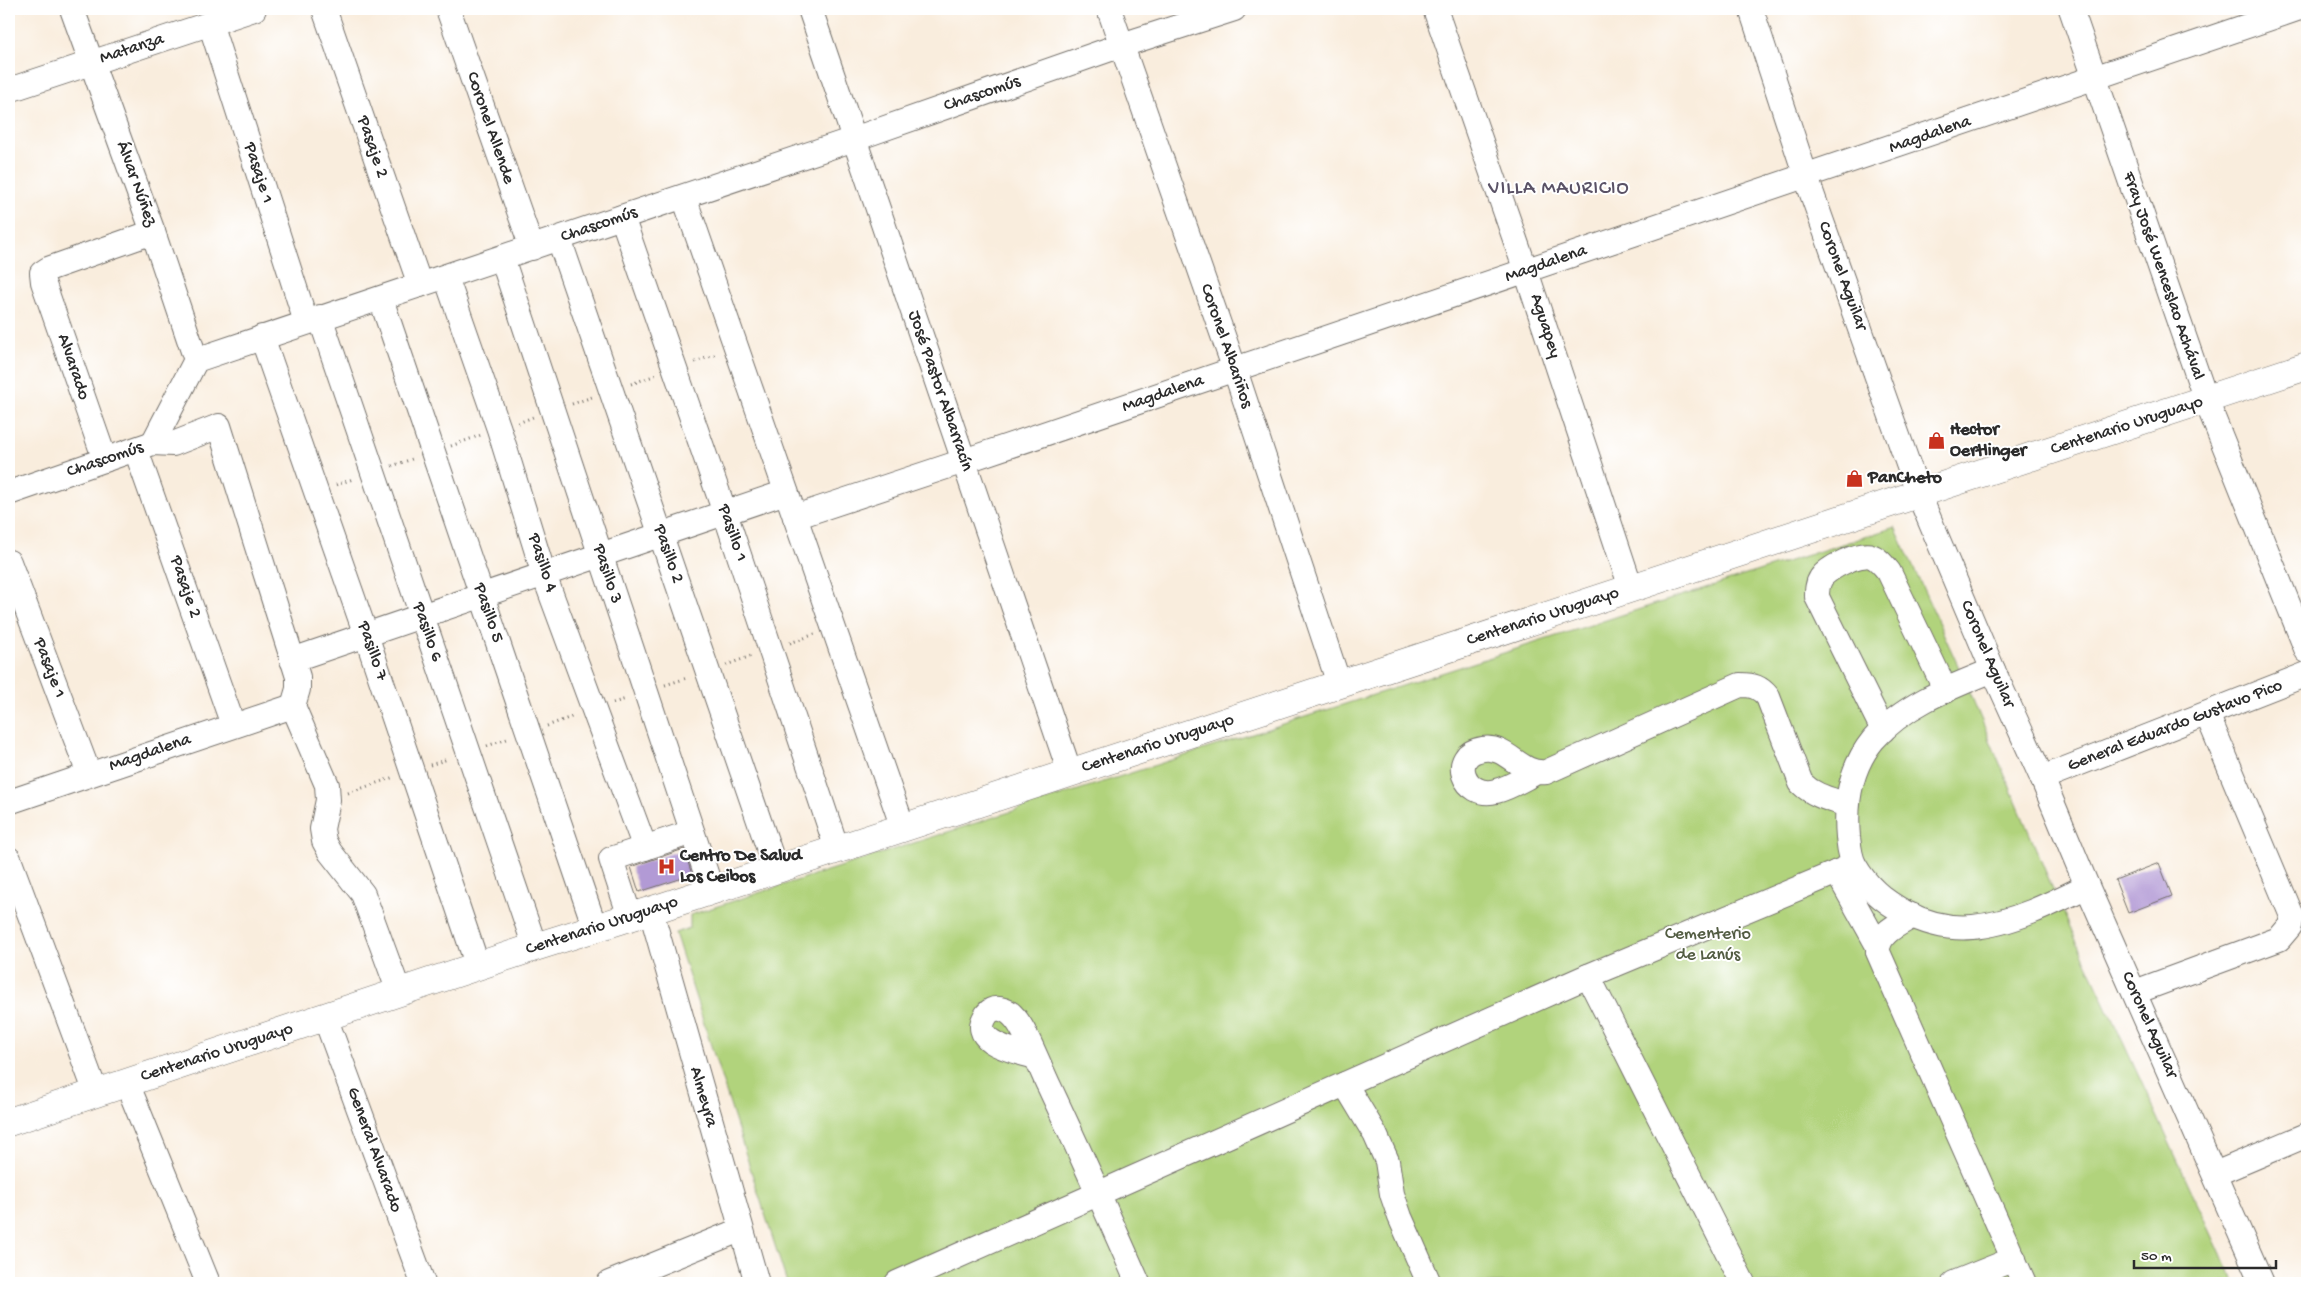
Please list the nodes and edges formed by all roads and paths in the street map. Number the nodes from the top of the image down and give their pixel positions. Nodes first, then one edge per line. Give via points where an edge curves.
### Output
1 (72, 9) edge
2 (254, 9) edge
3 (324, 9) edge
4 (448, 9) edge
5 (810, 9) edge
6 (1110, 9) edge
7 (1234, 9) edge
8 (1435, 9) edge
9 (1751, 9) edge
10 (2071, 9) edge
11 (2297, 9) edge
12 (210, 23) junction
13 (1122, 45) junction
14 (91, 63) junction
15 (2095, 79) junction
16 (9, 90) edge
17 (854, 139) junction
18 (1806, 177) junction
19 (684, 197) junction
20 (622, 218) junction
21 (153, 232) junction
22 (559, 239) junction
23 (532, 248) junction
24 (502, 258) junction
25 (1526, 271) junction
26 (446, 277) junction
27 (420, 285) junction
28 (381, 299) junction
29 (313, 320) junction
30 (262, 337) junction
31 (736, 347) junction
32 (196, 360) junction
33 (2307, 366) edge
34 (675, 368) junction
35 (1235, 370) junction
36 (611, 390) junction
37 (2206, 400) junction
38 (553, 410) junction
39 (499, 429) junction
40 (145, 447) junction
41 (433, 452) junction
42 (105, 460) junction
43 (964, 462) junction
44 (373, 473) junction
45 (316, 492) junction
46 (786, 492) junction
47 (9, 493) edge
48 (1919, 495) junction
49 (725, 512) junction
50 (795, 517) junction
51 (661, 534) junction
52 (601, 555) junction
53 (9, 562) edge
54 (544, 575) junction
55 (1631, 588) junction
56 (482, 595) junction
57 (421, 616) junction
58 (366, 635) junction
59 (2307, 651) edge
60 (292, 660) junction
61 (1993, 670) junction
62 (2307, 674) edge
63 (1339, 684) junction
64 (1946, 691) junction
65 (293, 706) junction
66 (2207, 714) junction
67 (233, 724) junction
68 (1883, 730) junction
69 (1070, 773) junction
70 (1535, 773) dead end
71 (89, 774) junction
72 (2042, 778) junction
73 (9, 802) edge
74 (1847, 804) junction
75 (904, 828) junction
76 (692, 832) junction
77 (645, 848) junction
78 (837, 849) junction
79 (9, 859) edge
80 (1845, 868) junction
81 (776, 870) junction
82 (2087, 886) junction
83 (712, 891) junction
84 (640, 914) junction
85 (1913, 916) junction
86 (595, 928) junction
87 (1878, 946) junction
88 (535, 947) junction
89 (478, 967) junction
90 (1588, 976) junction
91 (399, 992) junction
92 (2134, 992) junction
93 (325, 1017) junction
94 (1035, 1057) dead end
95 (127, 1083) junction
96 (1345, 1084) junction
97 (96, 1093) junction
98 (9, 1122) edge
99 (2307, 1135) edge
100 (2215, 1174) junction
101 (1100, 1194) junction
102 (740, 1230) junction
103 (2014, 1259) junction
104 (208, 1283) edge
105 (423, 1283) edge
106 (609, 1283) edge
107 (757, 1283) edge
108 (896, 1283) edge
109 (1138, 1283) edge
110 (1429, 1283) edge
111 (1743, 1283) edge
112 (1954, 1283) edge
113 (2024, 1283) edge
114 (2262, 1283) edge

1 - 14 street, Álvar Núñez
2 - 12 street, Matanza
3 - 27 street, Pasaje 2
4 - 23 street, Coronel Allende
5 - 17 street, José Pastor Albarracín
6 - 13 street, Coronel Albariños
7 - 13 street, Chascomús
8 - 25 street, Aguapey
9 - 18 street, Coronel Aguilar
10 - 15 street, Fray José Wenceslao Achával
11 - 15 street, Magdalena
12 - 14 street, Matanza
12 - 29 street, Pasaje 1
13 - 17 street, Chascomús
13 - 35 street, Coronel Albariños
14 - 16 street, Matanza
14 - 21 street, Álvar Núñez
15 - 18 street, Magdalena
15 - 37 street, Fray José Wenceslao Achával
17 - 19 street, Chascomús
17 - 43 street, José Pastor Albarracín
18 - 25 street, Magdalena
18 - 48 street, Coronel Aguilar
19 - 20 street, Chascomús
19 - 31 street
20 - 22 street, Chascomús
20 - 34 street, Pasillo 1
21 - 32 street, Álvar Núñez
21 - 42 street, Alvarado via 48,268 42,273
22 - 23 street, Chascomús
22 - 36 street, Pasillo 2
23 - 24 street, Chascomús
24 - 26 street, Chascomús
24 - 38 street, Pasillo 3
25 - 35 street, Magdalena
25 - 55 street, Aguapey
26 - 27 street, Chascomús
26 - 39 street, Pasillo 4
27 - 28 street, Chascomús
28 - 29 street, Chascomús
28 - 41 street, Pasillo 5
29 - 30 street, Chascomús
29 - 44 street, Pasillo 6
30 - 32 street, Chascomús
30 - 45 street, Pasillo 7
31 - 34 path
31 - 46 street
32 - 40 street, Chascomús
33 - 37 main road, Centenario Uruguayo
34 - 36 path
34 - 49 street, Pasillo 1
35 - 43 street, Magdalena
35 - 63 street, Coronel Albariños
36 - 38 path
36 - 51 street, Pasillo 2
37 - 48 main road, Centenario Uruguayo
37 - 59 street, Fray José Wenceslao Achával
38 - 39 path
38 - 52 street, Pasillo 3
39 - 41 path
39 - 54 street, Pasillo 4
40 - 42 street, Chascomús
40 - 60 street via 173,444 219,426
40 - 67 street, Pasaje 2
41 - 44 path
41 - 56 street, Pasillo 5
42 - 47 street, Chascomús
43 - 50 street, Magdalena
43 - 69 street, José Pastor Albarracín
44 - 45 path
44 - 57 street, Pasillo 6
45 - 58 street, Pasillo 7
46 - 49 street
46 - 50 street
48 - 55 main road, Centenario Uruguayo
48 - 61 street, Coronel Aguilar
49 - 51 street
49 - 78 street, Pasillo 1
50 - 75 street
51 - 52 street
51 - 81 street, Pasillo 2
52 - 54 street
52 - 76 street, Pasillo 3
53 - 71 street, Pasaje 1
54 - 56 street
54 - 77 street, Pasillo 4
55 - 63 main road, Centenario Uruguayo
56 - 57 street
56 - 86 street, Pasillo 5
57 - 58 street
57 - 88 street, Pasillo 6
58 - 60 street
58 - 89 street, Pasillo 7
60 - 65 street via 298,677
61 - 64 street
61 - 72 street, Coronel Aguilar
62 - 66 street, General Eduardo Gustavo Pico
63 - 69 main road, Centenario Uruguayo
64 - 68 street via 1908,710
64 - 68 street via 1889,572 1880,562 1870,556 1860,556 1830,569 1817,586 1818,597
65 - 67 street, Magdalena
65 - 91 street via 327,785 328,800 322,830 324,841 363,894
66 - 72 street, General Eduardo Gustavo Pico
66 - 92 street via 2292,916 2290,926 2279,940
67 - 71 street, Magdalena
68 - 74 street via 1859,763 1849,786
69 - 75 main road, Centenario Uruguayo
70 - 74 street via 1546,772 1740,685 1751,685 1762,689 1768,697 1801,783 1822,797
71 - 73 street, Magdalena
72 - 82 street, Coronel Aguilar
74 - 80 street via 1849,845
75 - 78 main road, Centenario Uruguayo
76 - 77 street
76 - 83 street, Pasillo 3
77 - 84 street, Almeyra via 611,859
78 - 81 main road, Centenario Uruguayo
79 - 97 street
80 - 85 street via 1892,905
80 - 87 street
80 - 90 street
81 - 83 main road, Centenario Uruguayo
82 - 85 street via 2015,917 1974,927 1934,924
82 - 92 street, Coronel Aguilar
83 - 84 main road, Centenario Uruguayo
84 - 86 main road, Centenario Uruguayo
84 - 102 street, Almeyra
85 - 87 street via 1889,930
86 - 88 main road, Centenario Uruguayo
87 - 103 street
88 - 89 main road, Centenario Uruguayo
89 - 91 main road, Centenario Uruguayo
90 - 96 street
90 - 111 street
91 - 93 main road, Centenario Uruguayo
92 - 100 street, Coronel Aguilar
93 - 95 main road, Centenario Uruguayo
93 - 105 street, General Alvarado
94 - 101 street
95 - 97 main road, Centenario Uruguayo
95 - 104 street
96 - 101 street
96 - 110 street via 1387,1161 1395,1202
97 - 98 main road, Centenario Uruguayo
99 - 100 street
100 - 114 street, Coronel Aguilar
101 - 108 street
101 - 109 street
102 - 106 street
102 - 107 street, Almeyra
103 - 112 street
103 - 113 street

